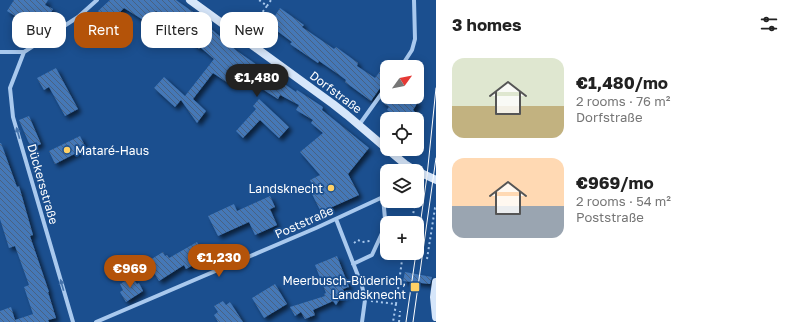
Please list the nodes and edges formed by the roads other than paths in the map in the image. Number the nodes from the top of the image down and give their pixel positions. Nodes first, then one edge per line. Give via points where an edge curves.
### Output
1 (97, 0) edge
2 (190, 0) edge
3 (414, 0) edge
4 (0, 52) edge
5 (24, 52) junction
6 (406, 60) edge
7 (380, 96) edge
8 (359, 125) junction
9 (380, 143) edge
10 (393, 156) edge
11 (400, 164) edge
12 (424, 174) edge
13 (435, 179) edge
14 (380, 198) edge
15 (384, 208) edge
16 (336, 219) junction
17 (353, 264) junction
18 (436, 282) edge
19 (436, 317) edge
20 (73, 322) edge
21 (96, 322) edge
22 (362, 322) edge

1 - 5 street via 78,17
2 - 8 main road, Dorfstraße
3 - 6 street via 415,39
4 - 5 street
20 -> 5 street, Dückersstraße via 14,117 10,88
7 - 8 street
8 - 9 main road, Dorfstraße
10 - 11 main road, Dorfstraße
12 - 13 main road, Dorfstraße
14 - 16 street, Poststraße
15 - 17 street via 383,231 372,255
16 - 17 street
16 - 21 street, Poststraße
17 - 22 street via 365,300
18 - 19 main road

